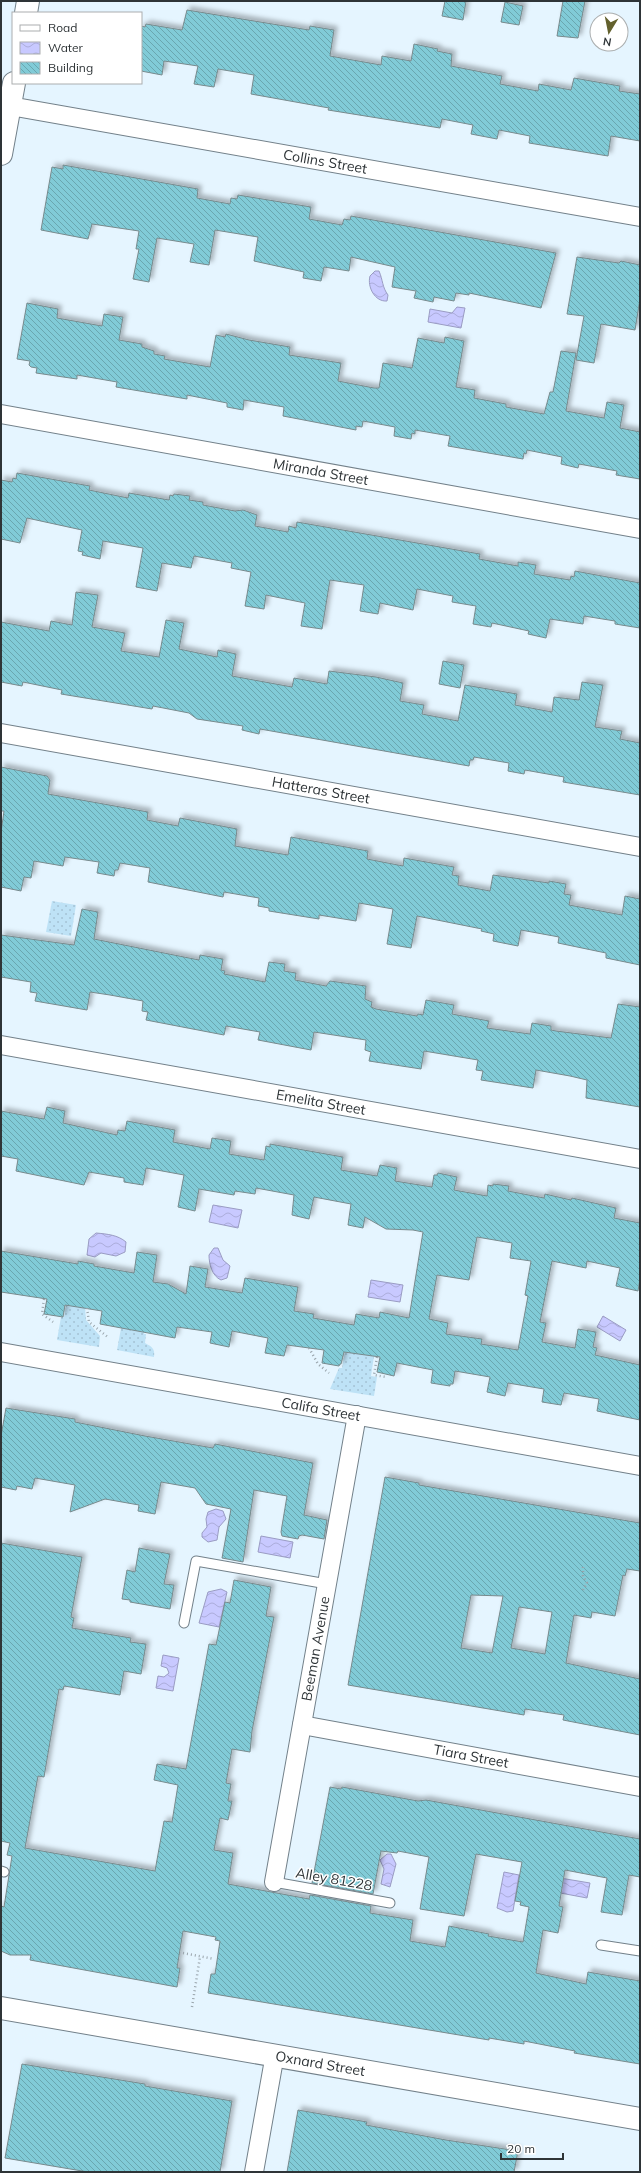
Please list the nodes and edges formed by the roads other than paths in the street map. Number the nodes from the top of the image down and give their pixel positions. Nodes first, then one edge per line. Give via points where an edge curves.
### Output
1 (28, 1) edge
2 (26, 12) edge
3 (14, 84) edge
4 (10, 106) junction
5 (1, 154) edge
6 (640, 217) edge
7 (1, 414) edge
8 (640, 529) edge
9 (1, 733) edge
10 (640, 847) edge
11 (1, 1045) edge
12 (640, 1159) edge
13 (1, 1352) edge
14 (357, 1415) junction
15 (640, 1466) edge
16 (327, 1584) junction
17 (184, 1622) dead end
18 (302, 1725) junction
19 (640, 1787) edge
20 (274, 1882) joint
21 (390, 1903) dead end
22 (601, 1945) dead end
23 (640, 1951) edge
24 (1, 2008) edge
25 (275, 2054) junction
26 (640, 2119) edge
27 (254, 2172) edge

1 - 2 main road
3 - 4 main road
4 - 5 main road
4 - 6 street, Collins Street
7 - 8 street, Miranda Street
9 - 10 street, Hatteras Street
11 - 12 street, Emelita Street
13 - 14 street, Califa Street
14 - 15 street, Califa Street
14 - 16 street, Beeman Avenue
16 - 17 lane via 196,1561
16 - 18 street, Beeman Avenue
18 - 19 street, Tiara Street
18 - 20 street, Beeman Avenue
20 - 21 lane, Alley 81228
22 - 23 lane
24 - 25 main road, Oxnard Street
25 - 26 main road, Oxnard Street
25 - 27 street

